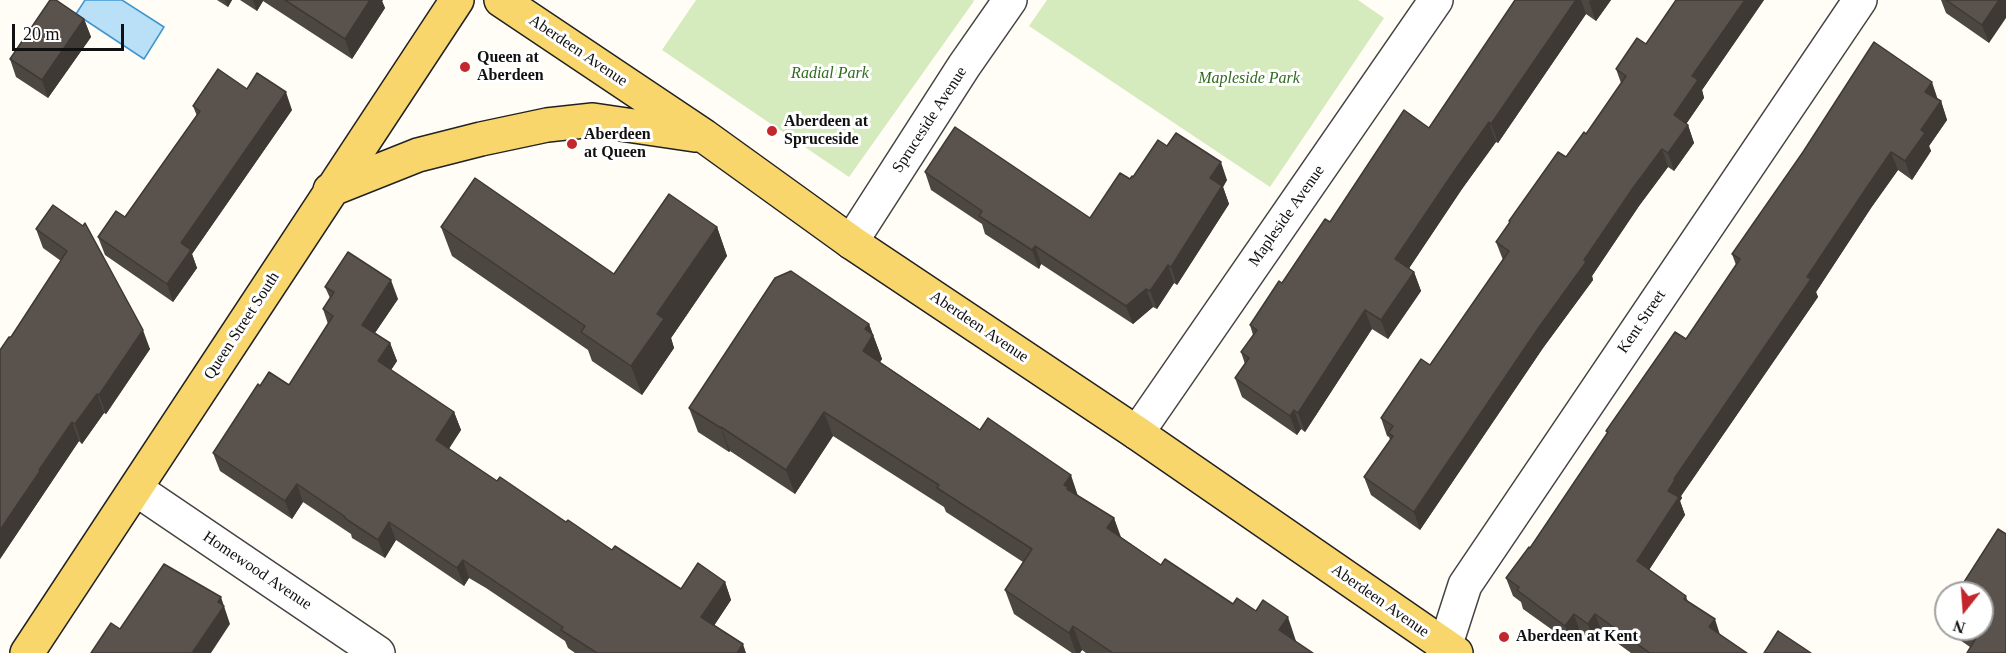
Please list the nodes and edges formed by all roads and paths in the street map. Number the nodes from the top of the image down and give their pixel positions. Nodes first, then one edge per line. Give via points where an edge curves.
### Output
1 (457, 0) edge
2 (501, 0) edge
3 (1010, 0) edge
4 (1436, 0) edge
5 (1860, 0) edge
6 (704, 136) junction
7 (330, 190) junction
8 (851, 242) junction
9 (1137, 433) junction
10 (136, 489) junction
11 (1449, 651) edge
12 (27, 653) edge
13 (378, 653) edge

1 - 7 main road, Queen Street South
2 - 6 main road, Aberdeen Avenue
3 - 8 street, Spruceside Avenue
4 - 9 street, Mapleside Avenue
5 - 11 street, Kent Street via 1465,585
6 - 7 main road via 593,120 547,126 418,155
6 - 8 main road, Aberdeen Avenue
7 - 10 main road, Queen Street South
8 - 9 main road, Aberdeen Avenue
9 - 11 main road, Aberdeen Avenue
10 - 12 main road, Queen Street South
10 - 13 street, Homewood Avenue

